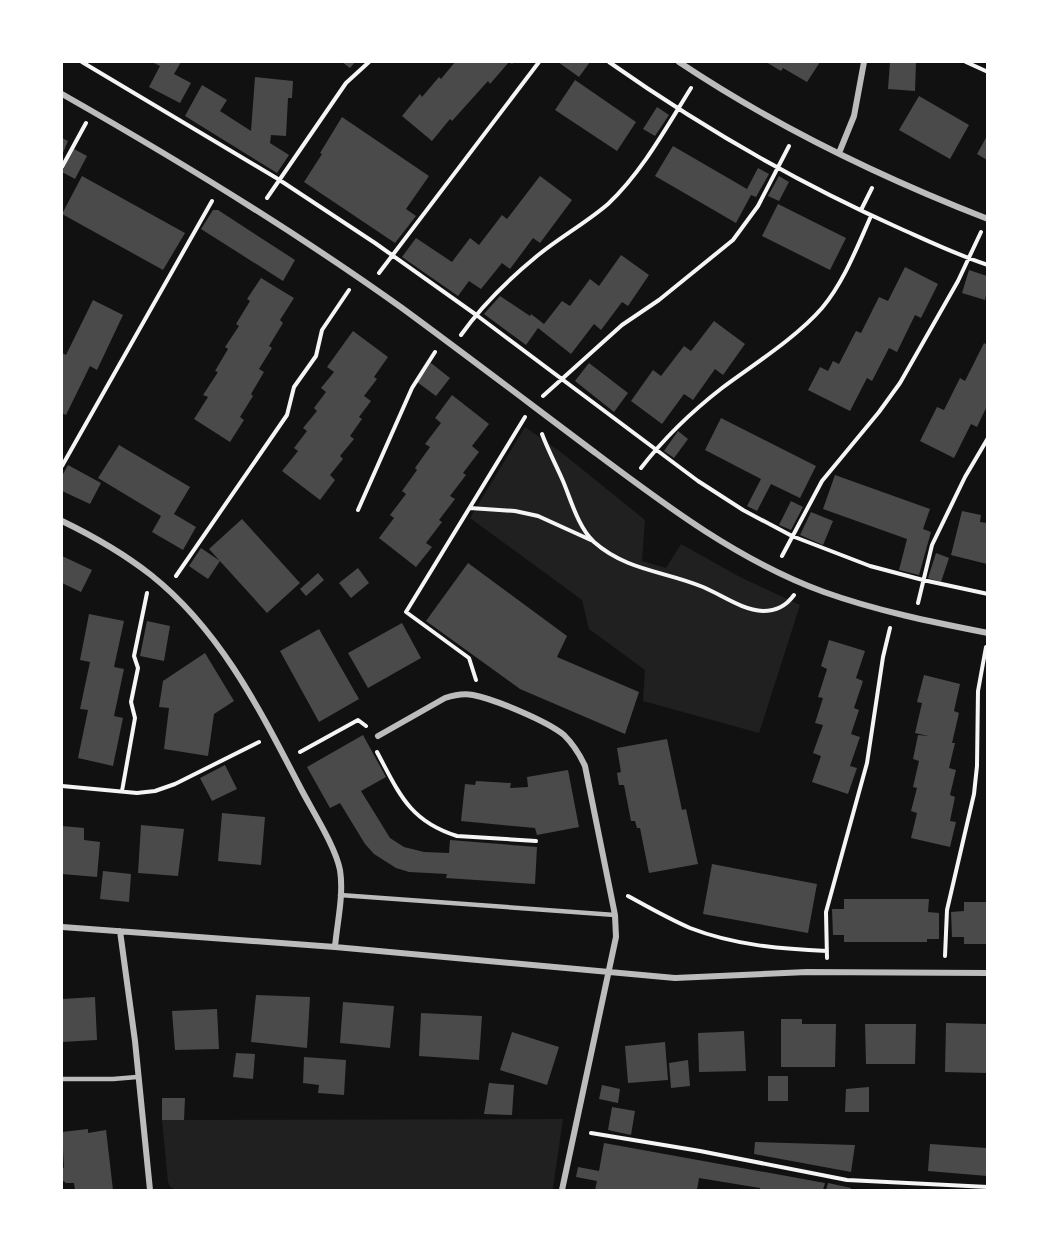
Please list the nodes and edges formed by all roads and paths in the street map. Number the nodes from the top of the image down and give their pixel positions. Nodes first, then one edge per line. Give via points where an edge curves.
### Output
1 (82, 62) edge
2 (369, 62) edge
3 (539, 62) edge
4 (609, 62) edge
5 (679, 62) edge
6 (864, 62) edge
7 (966, 62) edge
8 (987, 72) edge
9 (699, 75) junction
10 (62, 94) edge
11 (678, 109) junction
12 (92, 111) junction
13 (796, 132) junction
14 (839, 153) junction
15 (62, 167) edge
16 (778, 168) junction
17 (879, 174) junction
18 (278, 179) junction
19 (221, 188) junction
20 (861, 210) junction
21 (871, 216) junction
22 (987, 219) edge
23 (392, 256) junction
24 (970, 258) junction
25 (987, 265) edge
26 (345, 295) dead end
27 (475, 314) junction
28 (444, 339) junction
29 (453, 346) junction
30 (562, 378) junction
31 (532, 405) junction
32 (987, 438) edge
33 (656, 450) junction
34 (62, 466) edge
35 (632, 480) junction
36 (470, 508) junction
37 (358, 510) dead end
38 (62, 521) edge
39 (792, 536) junction
40 (593, 541) junction
41 (774, 570) junction
42 (180, 571) dead end
43 (150, 574) junction
44 (922, 580) junction
45 (803, 583) junction
46 (987, 594) edge
47 (987, 635) edge
48 (888, 637) dead end
49 (480, 696) junction
50 (358, 720) dead end
51 (273, 735) junction
52 (378, 736) joint
53 (305, 750) dead end
54 (62, 786) edge
55 (122, 791) junction
56 (536, 841) dead end
57 (609, 886) junction
58 (340, 895) junction
59 (615, 915) junction
60 (62, 927) edge
61 (120, 931) junction
62 (335, 947) junction
63 (827, 951) junction
64 (608, 972) junction
65 (827, 972) junction
66 (945, 972) junction
67 (987, 973) edge
68 (138, 1077) junction
69 (62, 1079) edge
70 (574, 1130) junction
71 (987, 1187) edge
72 (562, 1190) edge
73 (150, 1191) edge

1 - 18 path
2 - 18 path via 346,83
3 - 23 path
4 - 11 path
5 - 9 street
6 - 14 street via 855,116
7 - 8 path
9 - 11 path
9 - 13 street
10 - 12 street
11 - 16 path
11 - 27 path via 616,195 537,256
12 - 15 path
12 - 19 street
13 - 14 street
13 - 16 path
14 - 17 street
16 - 20 path
16 - 30 path via 758,206 733,240 622,325
17 - 20 path
17 - 22 street
18 - 23 path
19 - 28 street via 358,277
19 - 34 path
20 - 21 path
21 - 24 path
21 - 33 path via 838,285 821,310 693,411
22 - 24 path
23 - 27 path
24 - 25 path
24 - 39 path via 895,391 822,481
26 - 42 path via 322,330 316,356 294,387 287,415
27 - 29 path
27 - 30 path
28 - 29 street
28 - 37 path via 412,388
29 - 31 street
30 - 31 path
30 - 33 path
31 - 35 street
31 - 36 path
31 - 40 path via 578,517
32 - 44 path via 942,524
33 - 35 path
33 - 39 path via 743,510
35 - 41 street via 703,531
36 - 40 path via 538,516
36 - 49 path via 406,612 469,658
38 - 43 street
39 - 41 path
39 - 44 path via 870,566
40 - 45 path via 632,566 687,581 755,610 785,605
41 - 45 street
43 - 51 street via 213,638
43 - 55 path via 134,656 138,668 131,702 135,718
44 - 46 path
45 - 47 street via 893,613
47 - 66 path via 978,691 974,794 947,910
48 - 63 path via 867,763 826,912
49 - 52 street via 462,694 445,698
49 - 57 street via 553,728 580,755
50 - 53 path
51 - 55 path via 164,789 147,793
51 - 58 street via 334,853 340,872
52 - 56 path via 376,750 409,807 423,820 457,836
54 - 55 path
57 - 59 street
57 - 63 path via 705,933 754,945
58 - 59 lane
58 - 62 street
59 - 64 street via 616,937
60 - 61 street
61 - 62 street
61 - 68 street
62 - 64 street
63 - 65 path
64 - 65 street via 675,978
64 - 70 street
65 - 66 street
66 - 67 street
68 - 69 lane
68 - 73 street
70 - 71 path via 847,1180
70 - 72 street

